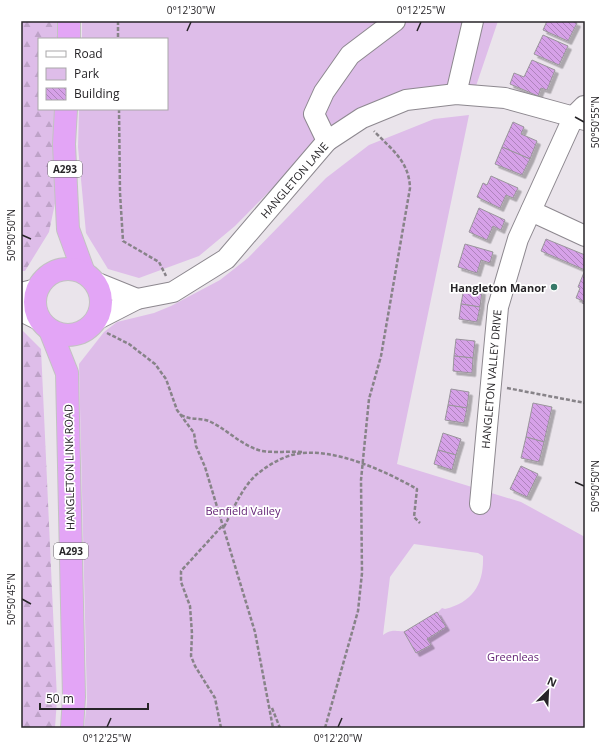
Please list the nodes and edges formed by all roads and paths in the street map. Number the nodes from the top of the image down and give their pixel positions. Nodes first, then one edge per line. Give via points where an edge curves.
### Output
1 (70, 21) edge
2 (118, 21) edge
3 (395, 21) edge
4 (473, 21) edge
5 (69, 38) edge
6 (118, 38) edge
7 (456, 94) junction
8 (66, 110) edge
9 (119, 110) edge
10 (581, 114) edge
11 (362, 118) junction
12 (327, 141) junction
13 (531, 211) junction
14 (68, 229) junction
15 (585, 236) edge
16 (54, 271) junction
17 (90, 277) junction
18 (29, 291) edge
19 (173, 292) junction
20 (137, 299) junction
21 (21, 311) edge
22 (46, 326) junction
23 (96, 327) junction
24 (67, 373) junction
25 (490, 385) junction
26 (585, 403) edge
27 (180, 414) junction
28 (317, 454) junction
29 (362, 464) junction
30 (480, 504) dead end
31 (420, 523) dead end
32 (223, 526) junction
33 (270, 704) junction
34 (72, 728) edge
35 (221, 728) edge
36 (273, 728) edge
37 (280, 728) edge
38 (326, 728) edge

1 - 5 highway
2 - 6 path
3 - 12 street via 350,55 324,92 314,114
4 - 7 street
7 - 10 street, HANGLETON LANE via 506,98
7 - 11 street, HANGLETON LANE via 406,100
8 - 14 highway, A293 via 64,144
9 - 19 path via 123,241 159,262
10 - 13 street, HANGLETON VALLEY DRIVE
11 - 12 street, HANGLETON LANE
11 - 29 path via 401,159 409,174 410,188 381,356 369,399
12 - 19 street, HANGLETON LANE via 226,259
13 - 15 street
13 - 25 street, HANGLETON VALLEY DRIVE via 518,239 498,307
14 - 16 highway, A293
14 - 17 highway, A293
16 - 17 highway via 69,269
16 - 18 highway
17 - 20 street
17 - 23 highway via 101,295 101,308
18 - 22 highway via 36,311
19 - 20 street, HANGLETON LANE
20 - 23 street, HANGLETON LANE
21 - 22 street
22 - 23 highway via 62,335 75,334
22 - 24 highway, HANGLETON LINK ROAD / A293
23 - 24 highway, HANGLETON LINK ROAD / A293
23 - 27 path via 129,344 155,364 166,379
24 - 34 highway, HANGLETON LINK ROAD / A293 via 74,689
25 - 26 path
25 - 30 street, HANGLETON VALLEY DRIVE
27 - 28 path via 188,419 211,422 257,449
27 - 32 path via 194,433
28 - 29 path
28 - 32 path via 284,457 256,475
29 - 31 path via 398,478 417,490 414,517
29 - 38 path via 362,573 358,611
32 - 33 path via 255,632
32 - 35 path via 181,571 181,582 190,606 191,656 215,698
33 - 36 path
33 - 37 path

